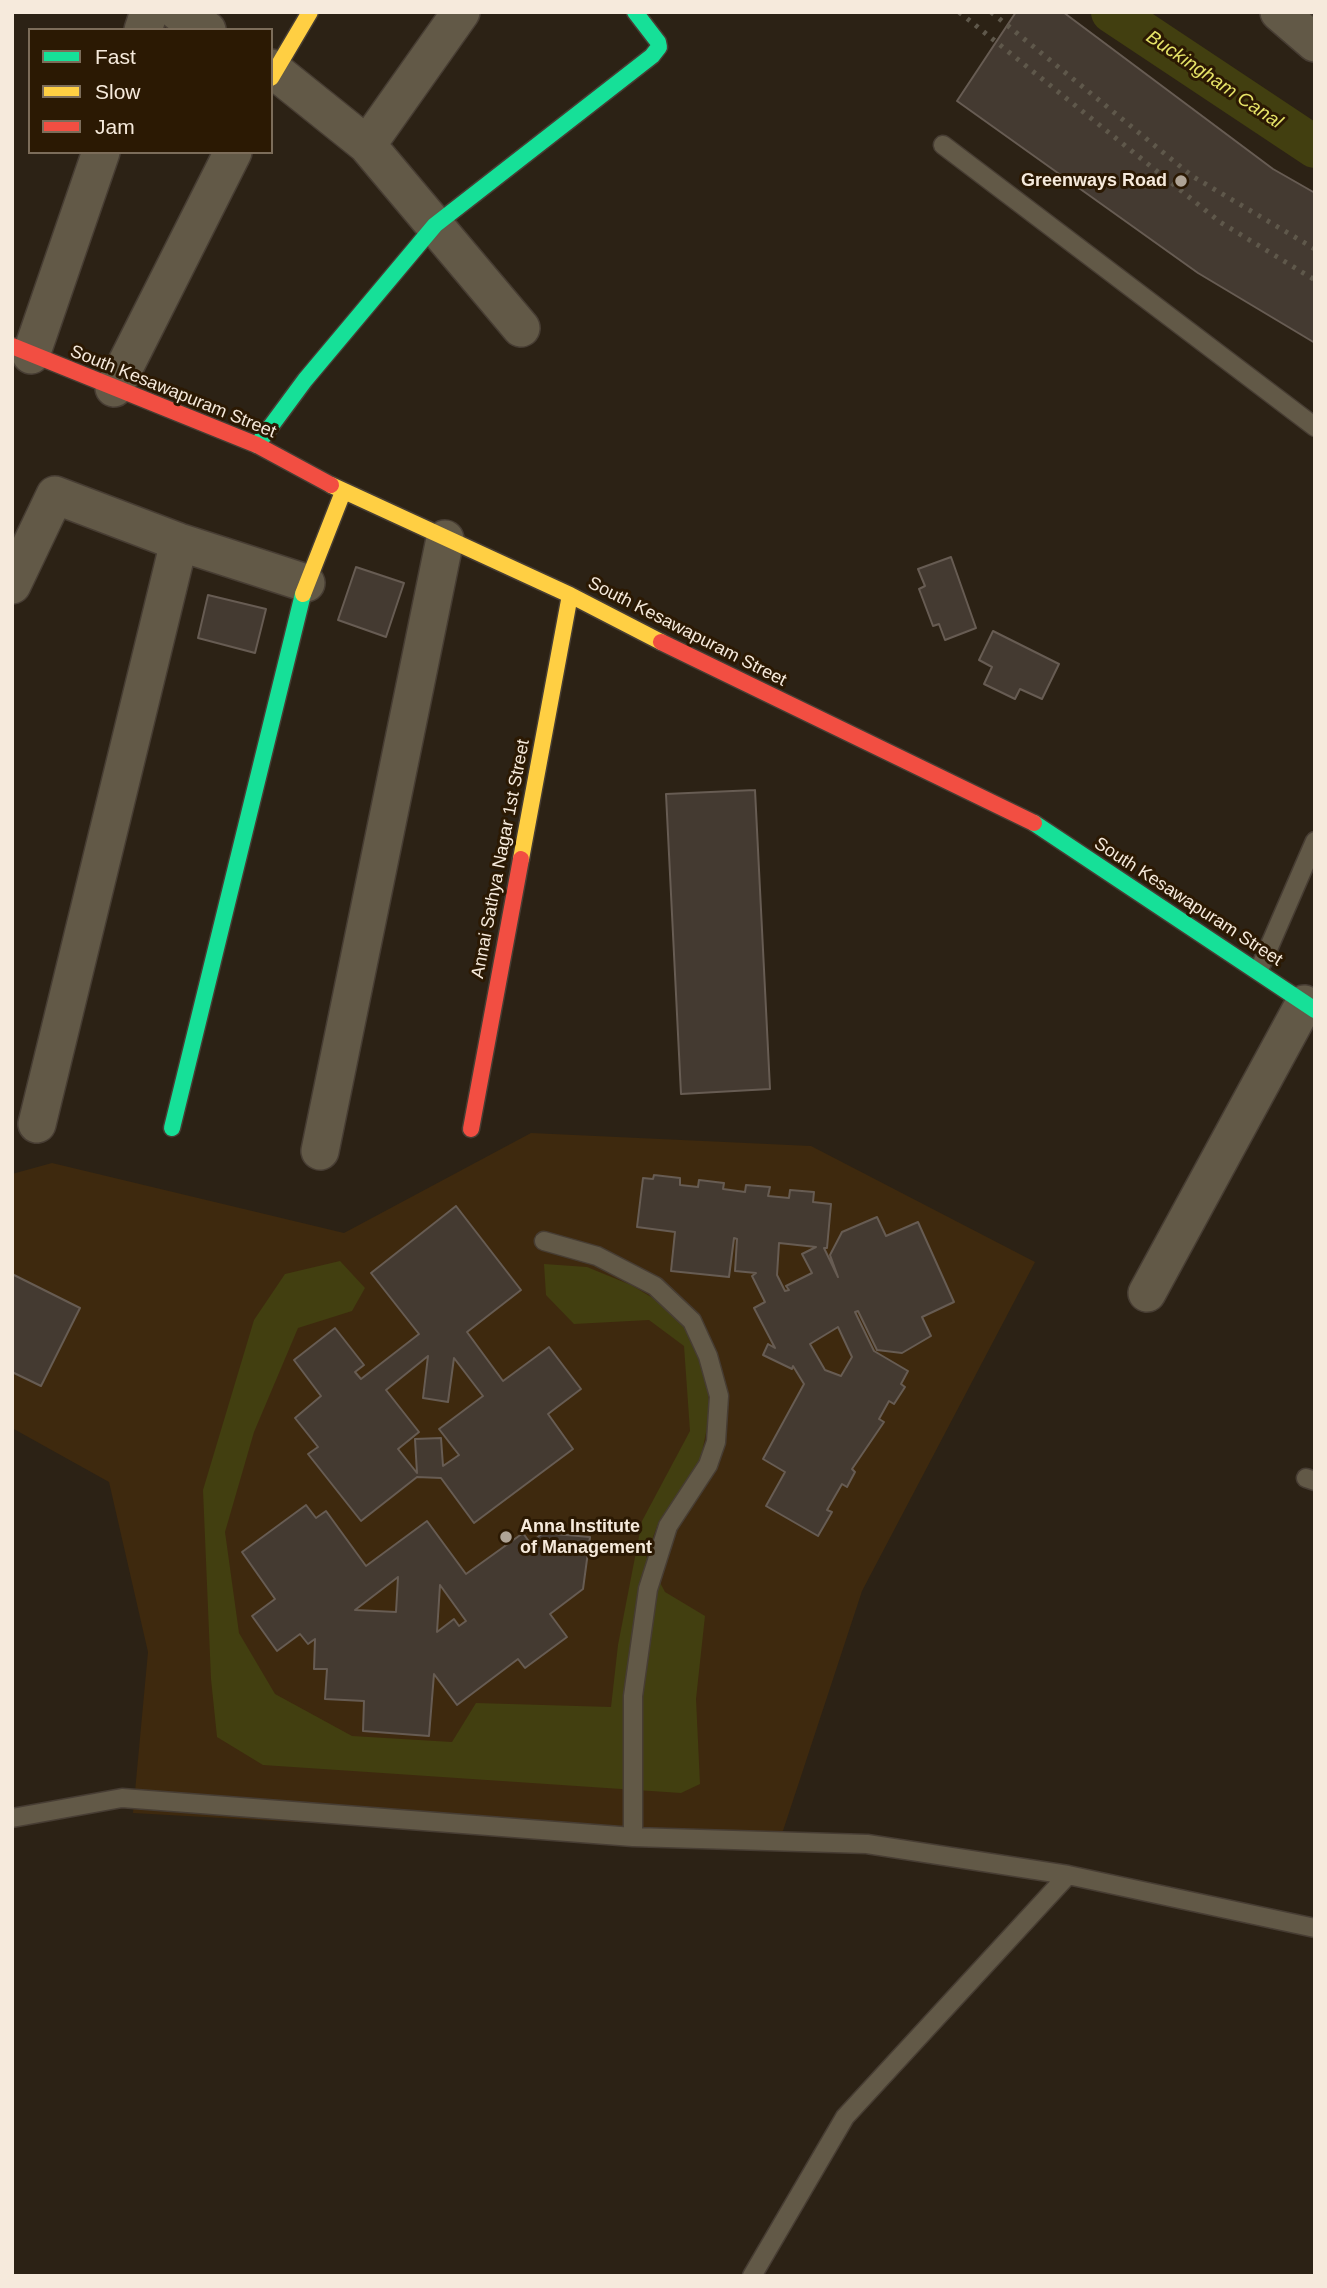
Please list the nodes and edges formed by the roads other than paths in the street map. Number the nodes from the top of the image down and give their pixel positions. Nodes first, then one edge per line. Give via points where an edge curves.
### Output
1 (178, 12) edge
2 (310, 12) edge
3 (461, 12) edge
4 (635, 12) edge
5 (1279, 12) edge
6 (204, 28) edge
7 (1315, 43) edge
8 (273, 70) edge
9 (273, 73) edge
10 (368, 145) junction
11 (943, 145) dead end
12 (100, 154) edge
13 (232, 154) edge
14 (436, 225) junction
15 (521, 328) dead end
16 (22, 351) edge
17 (114, 388) junction
18 (1315, 427) edge
19 (257, 445) junction
20 (343, 492) junction
21 (445, 539) junction
22 (179, 542) junction
23 (306, 583) junction
24 (12, 586) edge
25 (570, 595) junction
26 (1315, 841) edge
27 (1259, 970) junction
28 (1310, 1007) edge
29 (37, 1125) dead end
30 (173, 1128) dead end
31 (471, 1129) dead end
32 (320, 1151) dead end
33 (544, 1241) dead end
34 (1147, 1293) dead end
35 (12, 1818) edge
36 (634, 1837) junction
37 (1068, 1875) junction
38 (1315, 1928) edge
39 (752, 2276) edge

1 - 6 street
2 - 8 street
3 - 10 street
4 - 14 street via 658,42 652,56
5 - 7 street
9 - 10 street
10 - 14 street
11 - 18 lane
12 - 16 street
13 - 17 street
14 - 15 street
14 - 19 street via 305,380
16 - 17 street, South Kesawapuram Street
17 - 19 street, South Kesawapuram Street
19 - 20 street, South Kesawapuram Street
20 - 21 street, South Kesawapuram Street
20 - 23 street
21 - 25 street, South Kesawapuram Street
21 - 32 street
22 - 23 street
22 - 24 street via 55,495
22 - 29 street
23 - 30 street
25 - 27 street, South Kesawapuram Street via 1033,822
25 - 31 street, Annai Sathya Nagar 1st Street
26 - 27 lane
27 - 28 street, South Kesawapuram Street
28 - 34 street
33 - 36 lane via 597,1256 655,1286 692,1321 719,1396 716,1442 708,1465 668,1525 648,1589 633,1696
35 - 36 lane via 122,1798
36 - 37 lane via 867,1844
37 - 38 lane
37 - 39 lane via 845,2117

